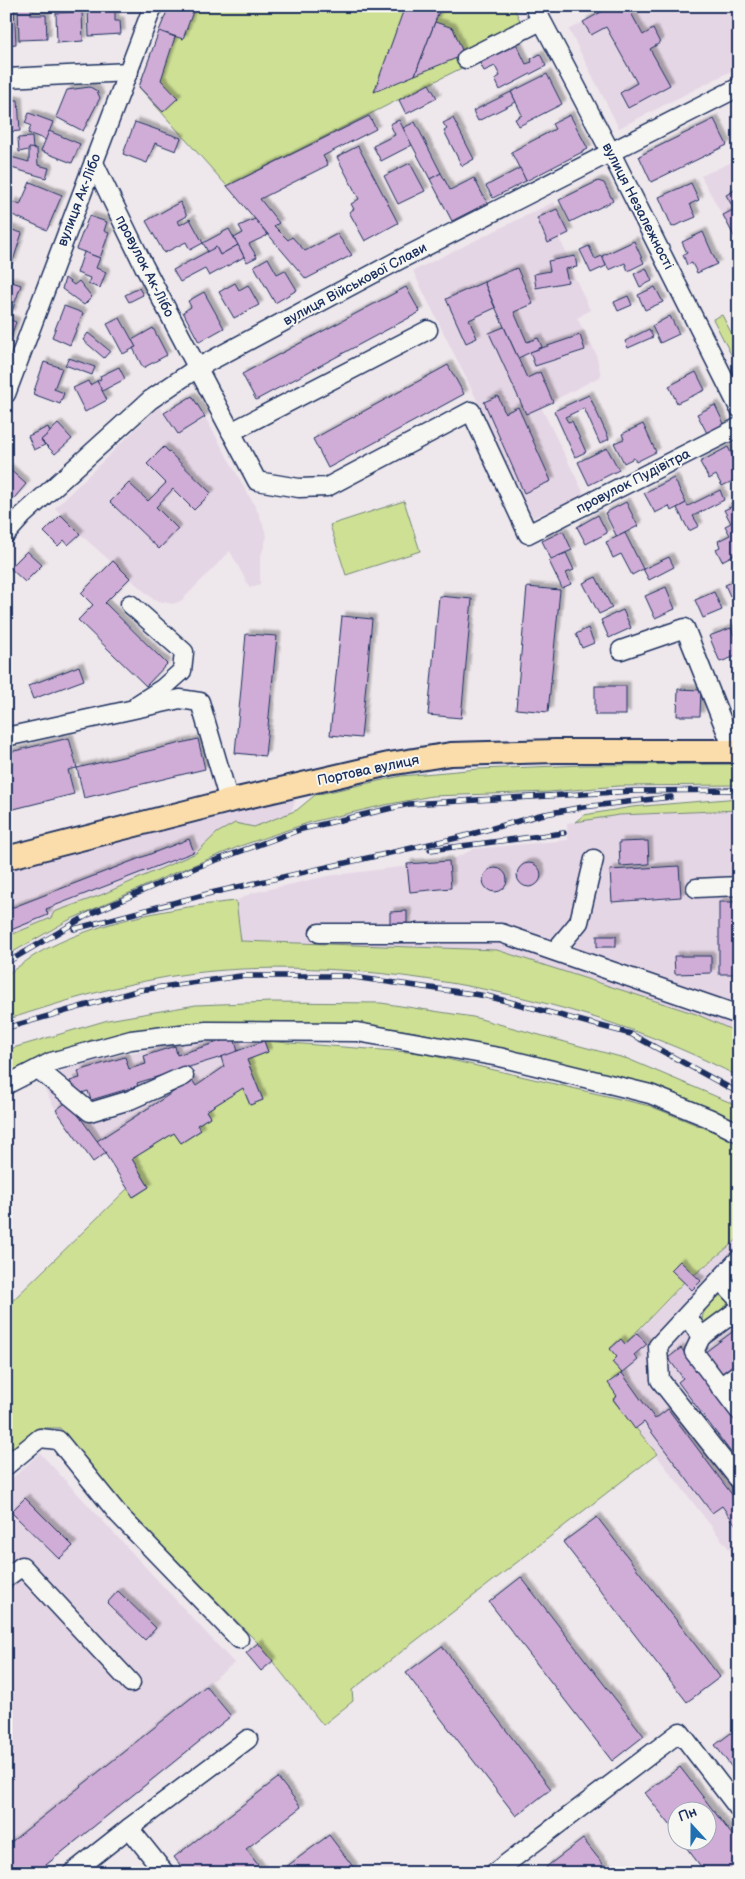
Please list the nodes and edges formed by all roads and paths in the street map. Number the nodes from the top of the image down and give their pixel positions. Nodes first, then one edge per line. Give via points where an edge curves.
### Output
1 (153, 6) edge
2 (537, 13) edge
3 (466, 59) dead end
4 (129, 72) junction
5 (6, 78) edge
6 (739, 87) edge
7 (611, 153) junction
8 (94, 163) junction
9 (428, 330) dead end
10 (197, 368) junction
11 (6, 394) edge
12 (739, 408) edge
13 (739, 427) edge
14 (231, 432) junction
15 (6, 534) edge
16 (528, 534) joint
17 (130, 604) dead end
18 (621, 650) dead end
19 (129, 710) junction
20 (6, 737) edge
21 (736, 751) edge
22 (229, 801) junction
23 (6, 858) edge
24 (594, 859) dead end
25 (739, 886) edge
26 (696, 888) dead end
27 (319, 934) dead end
28 (555, 952) junction
29 (739, 1015) edge
30 (38, 1069) junction
31 (184, 1076) dead end
32 (6, 1085) edge
33 (739, 1132) edge
34 (739, 1259) edge
35 (720, 1280) junction
36 (739, 1300) edge
37 (739, 1309) edge
38 (688, 1316) junction
39 (701, 1337) junction
40 (739, 1373) edge
41 (720, 1387) junction
42 (739, 1411) edge
43 (6, 1466) edge
44 (739, 1480) edge
45 (6, 1578) edge
46 (239, 1639) dead end
47 (131, 1682) dead end
48 (248, 1739) dead end
49 (739, 1809) edge
50 (129, 1828) junction
51 (72, 1873) edge
52 (165, 1873) edge
53 (494, 1873) edge

1 - 4 street, вулиця Ак-Лібо
2 - 3 street
2 - 7 street, вулиця Незалежності
4 - 5 street
4 - 8 street, вулиця Ак-Лібо
6 - 7 street, вулиця Військової Слави
7 - 10 street, вулиця Військової Слави via 399,260
7 - 12 street, вулиця Незалежності
8 - 10 street, провулок Ак-Лібо
8 - 11 street, вулиця Ак-Лібо
9 - 14 street
10 - 14 street, провулок Ак-Лібо
10 - 15 street, вулиця Військової Слави via 150,400
13 - 16 street, провулок Пудівітра
14 - 16 street, провулок Ак-Лібо via 257,481 299,488 327,487 471,411
17 - 19 street via 184,652 182,671
18 - 21 street via 685,628
19 - 20 street
19 - 22 street via 180,699 200,702
21 - 22 main road, Портова вулиця via 451,754 389,764
22 - 23 main road, Портова вулиця
24 - 28 street via 579,922
25 - 26 street
27 - 28 street via 502,933
28 - 29 street
30 - 31 street via 90,1112 130,1100
30 - 32 street
30 - 33 street via 51,1062 131,1040 206,1030 357,1032 499,1056 650,1094
34 - 35 street
35 - 36 street
35 - 38 street
37 - 39 street
38 - 39 street
38 - 44 street via 658,1346 660,1380
39 - 41 street via 694,1352
40 - 41 street
41 - 42 street
43 - 46 street via 40,1438 58,1440 119,1515
45 - 47 street via 22,1566
48 - 50 street
49 - 53 street via 680,1732
50 - 51 street
50 - 52 street

